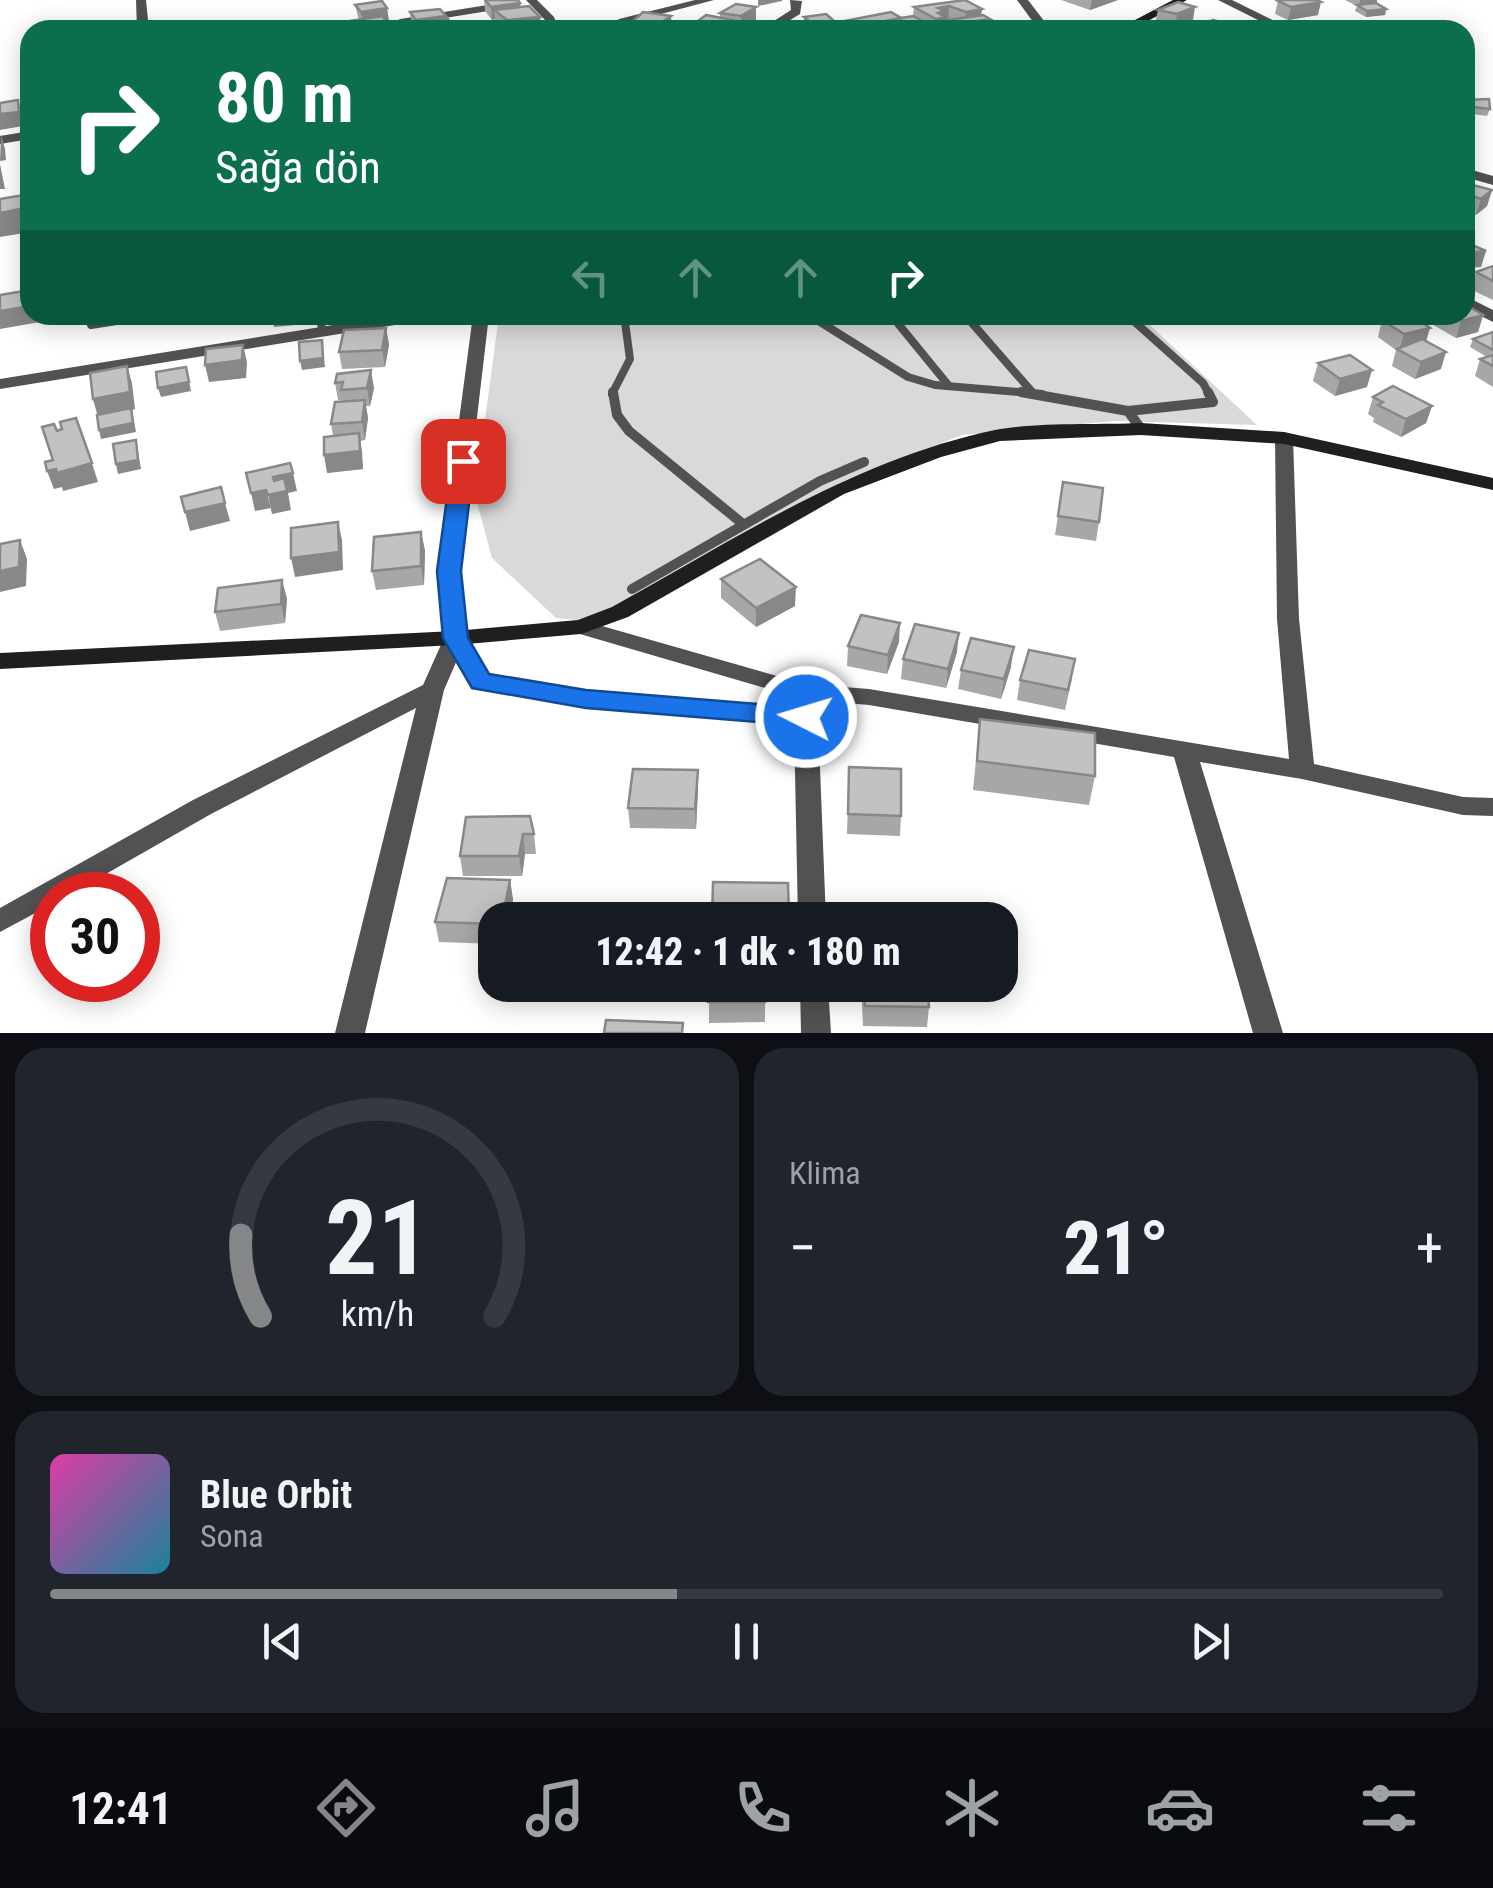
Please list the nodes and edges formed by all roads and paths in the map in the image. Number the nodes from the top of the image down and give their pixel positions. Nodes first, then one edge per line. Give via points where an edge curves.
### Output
1 (531, 0) edge
2 (709, 0) edge
3 (817, 0) edge
4 (1182, 0) edge
5 (1223, 0) edge
6 (796, 1) edge
7 (413, 20) edge
8 (550, 20) edge
9 (627, 20) edge
10 (1142, 20) edge
11 (1266, 20) edge
12 (305, 325) edge
13 (480, 325) edge
14 (625, 325) edge
15 (826, 325) edge
16 (899, 325) edge
17 (975, 325) edge
18 (1139, 325) edge
19 (0, 384) edge
20 (950, 386) junction
21 (1034, 394) junction
22 (1128, 410) junction
23 (1141, 428) junction
24 (1284, 438) junction
25 (864, 462) dead end
26 (1493, 484) edge
27 (743, 524) junction
28 (632, 588) dead end
29 (581, 627) junction
30 (455, 638) junction
31 (0, 661) edge
32 (432, 690) junction
33 (805, 704) junction
34 (1185, 753) junction
35 (1302, 770) junction
36 (1493, 807) edge
37 (811, 902) edge
38 (0, 921) edge
39 (815, 1002) edge
40 (350, 1033) edge
41 (816, 1033) edge
42 (1268, 1033) edge

1 - 7 lane
1 - 8 street
2 - 9 street
3 - 6 street
4 - 10 street
5 - 11 street
12 - 19 street
13 - 30 street via 449,571
14 - 27 lane via 630,359 616,380 615,415 644,449
15 - 20 lane via 908,377
16 - 20 lane
17 - 21 lane
18 - 22 lane via 1203,384 1213,402
20 - 21 lane
21 - 22 lane
22 - 23 lane
23 - 24 street
23 - 29 street via 1000,435 934,453 836,490 620,612
24 - 26 street
24 - 35 street via 1288,619
25 - 27 lane
27 - 28 lane
29 - 30 street
29 - 33 street
30 - 31 street
30 - 32 street
30 - 33 street via 481,682 586,699
32 - 38 street via 202,807
32 - 40 street
33 - 34 street via 869,697
33 - 37 street
34 - 35 street
34 - 42 street
35 - 36 street
39 - 41 street

